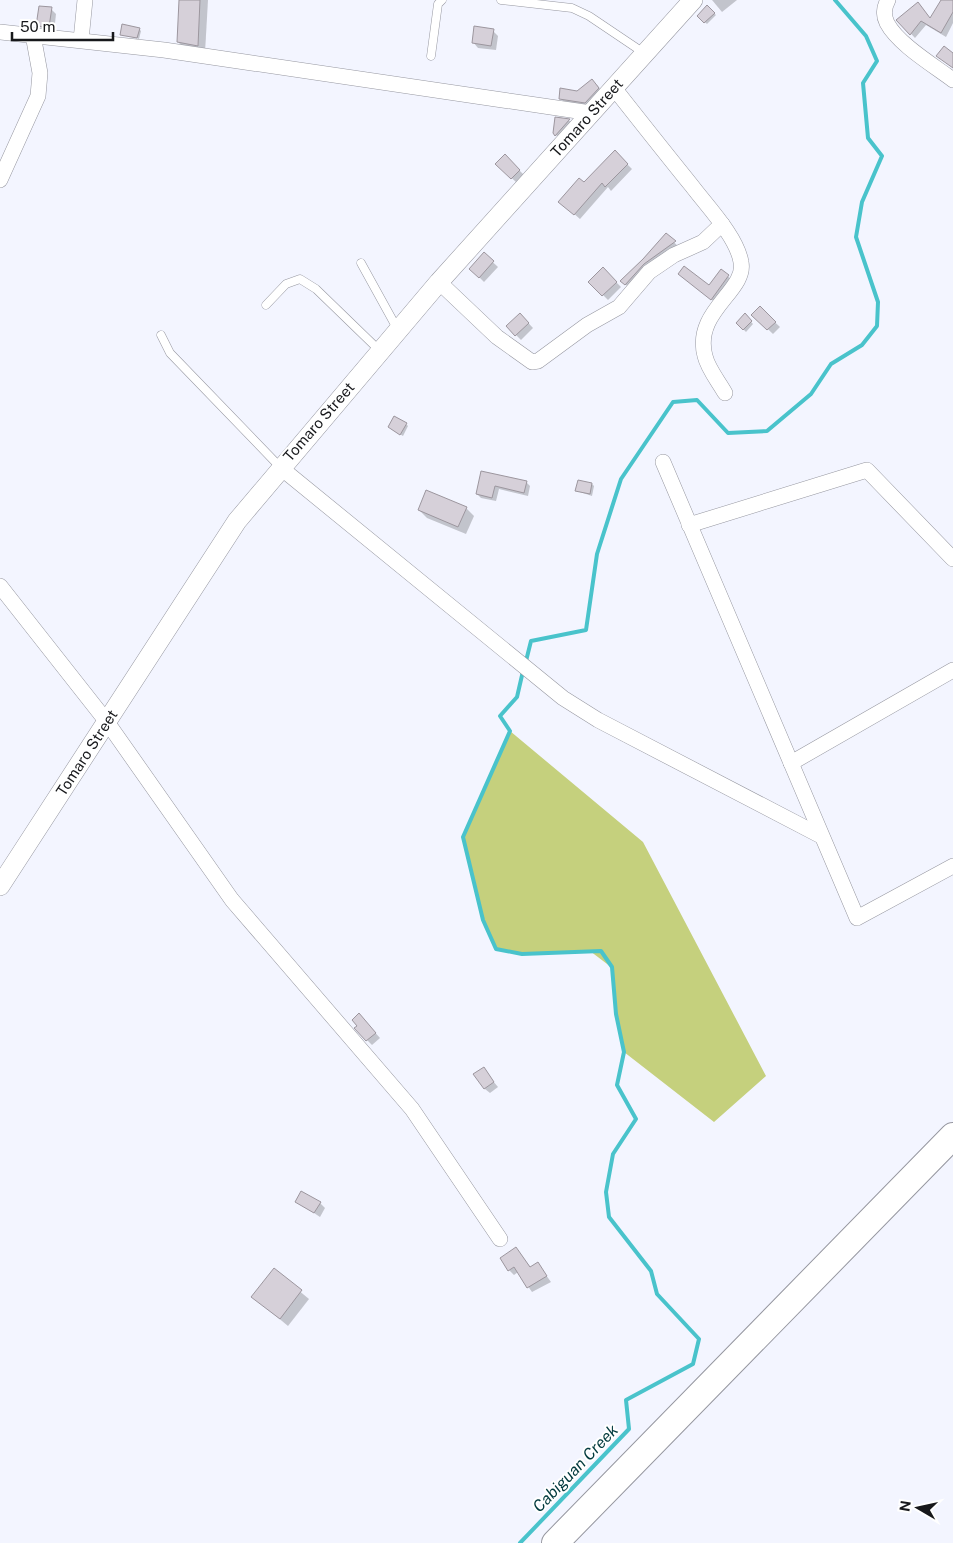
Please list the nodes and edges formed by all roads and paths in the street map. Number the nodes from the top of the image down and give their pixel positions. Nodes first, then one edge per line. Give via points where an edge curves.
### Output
1 (85, 0) edge
2 (442, 0) edge
3 (501, 0) edge
4 (693, 0) edge
5 (888, 0) edge
6 (0, 32) edge
7 (33, 35) junction
8 (81, 40) junction
9 (644, 53) junction
10 (431, 56) dead end
11 (953, 80) edge
12 (614, 88) junction
13 (591, 113) junction
14 (0, 180) edge
15 (722, 224) junction
16 (361, 263) dead end
17 (439, 282) junction
18 (266, 305) dead end
19 (398, 330) junction
20 (161, 335) dead end
21 (380, 351) junction
22 (725, 393) dead end
23 (663, 462) dead end
24 (280, 468) junction
25 (689, 525) junction
26 (953, 559) edge
27 (0, 586) edge
28 (953, 670) edge
29 (107, 722) junction
30 (791, 763) junction
31 (822, 836) junction
32 (952, 867) edge
33 (3, 873) edge
34 (953, 1136) edge
35 (953, 1151) edge
36 (500, 1239) dead end
37 (555, 1543) edge
38 (568, 1543) edge

1 - 8 street
2 - 10 lane via 438,4
3 - 9 lane via 572,8
4 - 9 street, Tomaro Street
5 - 11 street via 884,13 893,31
6 - 7 street
7 - 8 street
7 - 14 street via 40,74 38,96
8 - 13 street
9 - 12 street, Tomaro Street
12 - 13 street, Tomaro Street
12 - 15 street
13 - 17 street, Tomaro Street
15 - 17 street via 703,242 674,255 649,272 619,307 587,325 538,361 532,362 497,337
15 - 22 street via 741,260 742,269 739,279 706,325 703,342 706,358
16 - 19 lane
17 - 19 street, Tomaro Street
18 - 21 lane via 286,284 300,279 324,296
19 - 21 street, Tomaro Street
20 - 24 lane via 170,353
21 - 24 street, Tomaro Street
23 - 25 street
24 - 29 street, Tomaro Street via 236,520
24 - 31 street via 563,698 598,720
25 - 26 street via 867,470
25 - 30 street
27 - 29 street
28 - 30 street
29 - 33 street, Tomaro Street
29 - 36 street via 232,900 412,1109
30 - 31 street
31 - 32 street via 856,918
34 - 37 highway
35 - 38 highway

